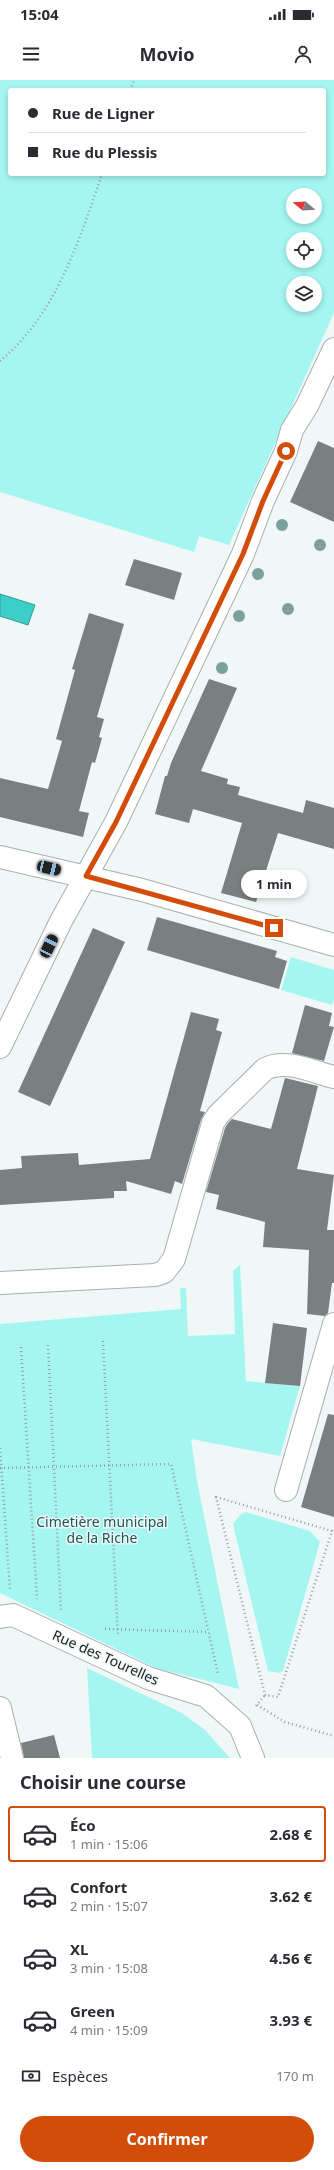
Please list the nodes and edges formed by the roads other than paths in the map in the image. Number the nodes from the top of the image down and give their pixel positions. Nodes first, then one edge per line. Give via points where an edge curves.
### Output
1 (334, 348) edge
2 (0, 857) edge
3 (86, 876) junction
4 (334, 945) edge
5 (0, 1047) edge
6 (334, 1077) edge
7 (0, 1283) edge
8 (334, 1324) edge
9 (286, 1490) dead end
10 (0, 1617) edge
11 (0, 1708) edge
12 (12, 1758) edge
13 (253, 1758) edge

1 - 3 street via 307,406 293,426 286,451 243,554 116,822
2 - 3 street
3 - 4 street
3 - 5 street via 61,921
6 - 7 street via 281,1064 272,1065 218,1115 213,1123 174,1259 164,1272 155,1275
8 - 9 street
10 - 13 street, Rue des Tourelles via 13,1615 148,1678 206,1696 240,1726
11 - 12 street

